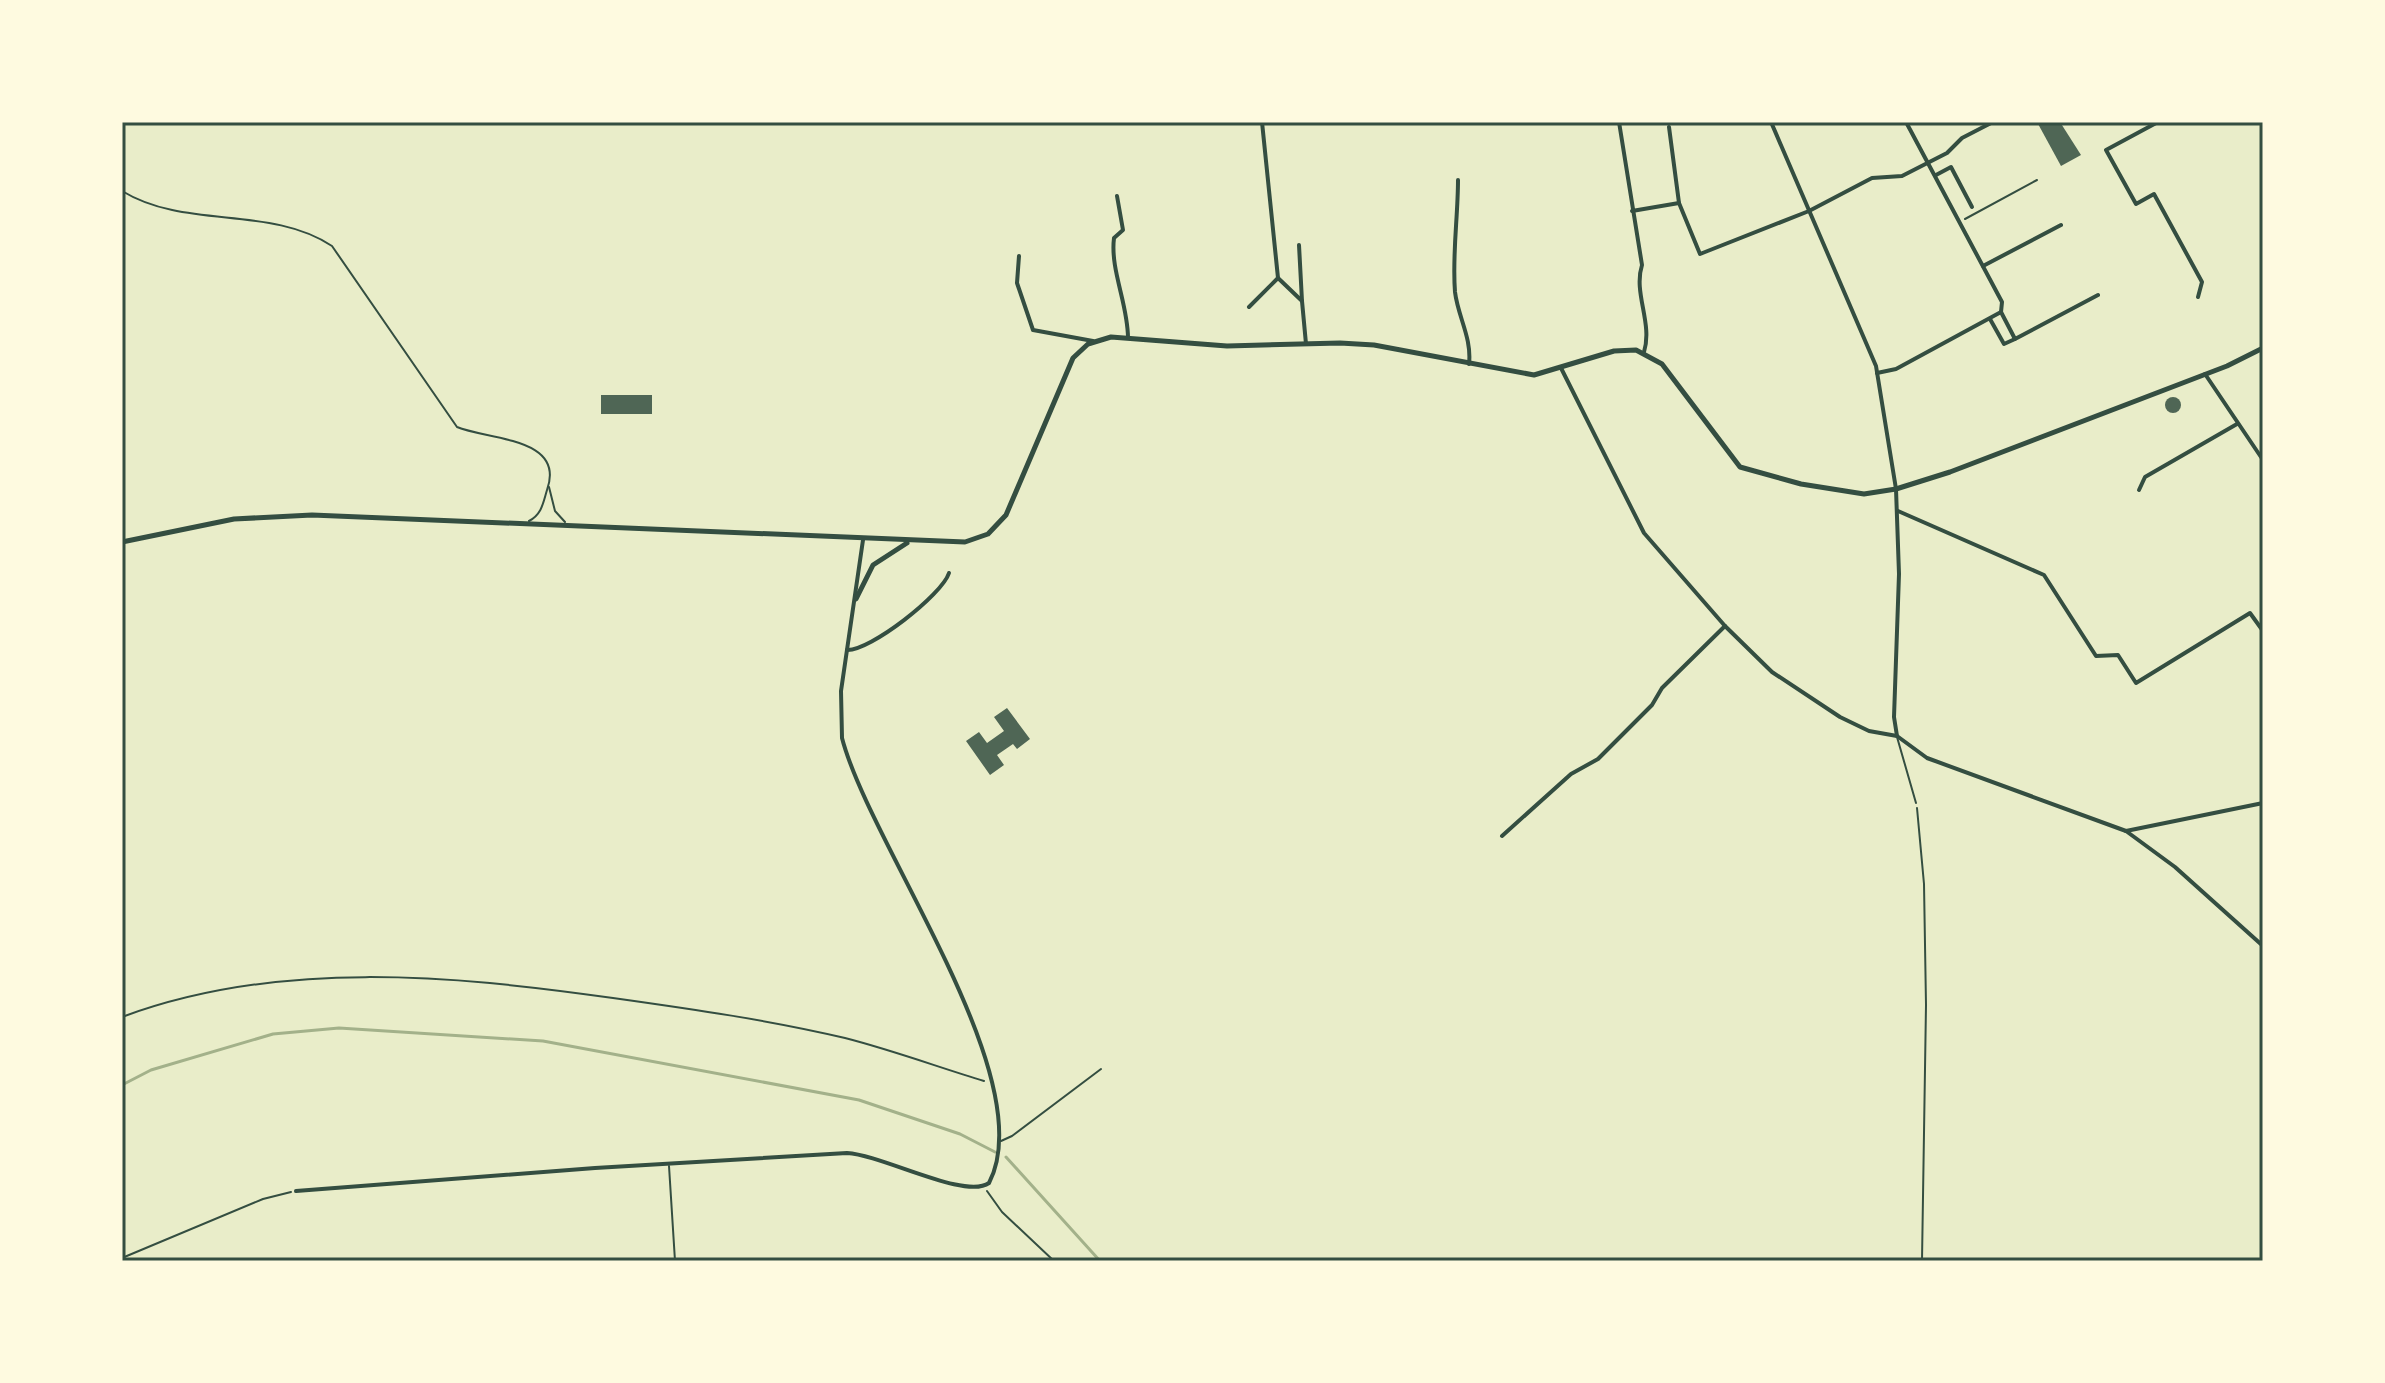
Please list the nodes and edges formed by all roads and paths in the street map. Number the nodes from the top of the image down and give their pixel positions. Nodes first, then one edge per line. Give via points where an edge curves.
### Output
1 (1262, 122) edge
2 (1619, 122) edge
3 (1771, 122) edge
4 (1906, 122) edge
5 (1993, 122) edge
6 (2158, 122) edge
7 (1669, 127) dead end
8 (1929, 162) junction
9 (1936, 175) junction
10 (1458, 180) dead end
11 (2037, 180) dead end
12 (122, 191) edge
13 (1117, 196) dead end
14 (1679, 203) junction
15 (1972, 207) dead end
16 (1632, 211) junction
17 (1809, 211) junction
18 (1960, 221) junction
19 (2061, 225) dead end
20 (1299, 245) dead end
21 (1019, 256) dead end
22 (1983, 266) junction
23 (1278, 278) junction
24 (2098, 295) dead end
25 (2198, 297) dead end
26 (1302, 301) junction
27 (1249, 307) dead end
28 (2001, 312) junction
29 (1990, 319) junction
30 (1128, 338) junction
31 (2015, 339) junction
32 (1093, 341) junction
33 (1306, 344) junction
34 (2263, 348) edge
35 (1644, 352) junction
36 (1469, 364) junction
37 (1561, 368) junction
38 (1877, 373) junction
39 (2205, 374) junction
40 (2237, 424) junction
41 (2263, 460) edge
42 (549, 487) junction
43 (1896, 489) junction
44 (2139, 490) dead end
45 (1897, 511) junction
46 (528, 522) junction
47 (566, 523) junction
48 (863, 540) junction
49 (122, 542) edge
50 (909, 542) junction
51 (949, 573) dead end
52 (856, 599) junction
53 (1725, 626) junction
54 (2263, 631) edge
55 (847, 650) junction
56 (1897, 736) junction
57 (1916, 803) joint
58 (2263, 803) edge
59 (2126, 831) junction
60 (1502, 836) dead end
61 (2263, 946) edge
62 (122, 1017) edge
63 (1101, 1069) dead end
64 (993, 1084) junction
65 (999, 1141) junction
66 (668, 1163) junction
67 (984, 1187) junction
68 (296, 1191) joint
69 (122, 1258) edge
70 (675, 1261) edge
71 (1054, 1261) edge
72 (1922, 1261) edge

1 - 23 street
2 - 16 street
3 - 17 street
4 - 8 street
5 - 8 street
6 - 25 street via 2106,150 2136,204 2154,194 2202,282
7 - 14 street
8 - 9 street
8 - 17 street via 1902,176 1872,178
9 - 15 street via 1951,167
9 - 18 street
10 - 36 street via 1454,270
11 - 18 path
12 - 42 lane via 180,211 301,231 332,246 447,417 466,431 539,450 547,460
13 - 30 street via 1123,230 1114,238 1113,249
14 - 16 street
14 - 17 street via 1700,254
16 - 35 street via 1647,331
17 - 38 street
18 - 22 street
19 - 22 street
20 - 26 street
21 - 32 street via 1017,283 1033,330
22 - 28 street via 2002,302
23 - 26 street
23 - 27 street
24 - 31 street
26 - 33 street
28 - 29 street
28 - 31 street
29 - 31 street via 2004,344
29 - 38 street via 1896,369
30 - 32 main road
30 - 33 main road via 1239,346
32 - 50 main road via 1073,358 1001,522 988,534 965,542
33 - 36 main road via 1367,344
34 - 39 main road
35 - 37 main road via 1614,351
35 - 43 main road via 1662,364 1744,470 1842,493
36 - 37 main road via 1534,375
37 - 53 street via 1644,533
38 - 43 street
39 - 40 street
39 - 43 main road
40 - 41 street
40 - 44 street via 2145,477
42 - 46 lane via 542,511
42 - 47 lane via 555,511
43 - 45 street
45 - 54 street via 2044,575 2096,656 2118,655 2136,683 2250,613
45 - 56 street
46 - 47 main road
46 - 49 main road via 274,516 200,524
47 - 48 main road
48 - 50 main road
48 - 52 street
50 - 52 main road via 873,565
51 - 55 street via 941,590 864,648
52 - 55 street
53 - 56 street via 1806,697 1869,731
53 - 60 street via 1598,759 1571,774
55 - 64 street via 840,707 845,747
56 - 57 lane
56 - 59 street via 1927,758
57 - 72 path via 1926,1005
58 - 59 street
59 - 61 street
62 - 64 path via 184,996 256,983 366,978 489,982 804,1029
63 - 65 lane
64 - 65 street
65 - 67 street via 992,1179
66 - 67 street via 865,1154 968,1189
66 - 68 street
66 - 70 lane
67 - 71 path via 1002,1212
68 - 69 path via 263,1199

